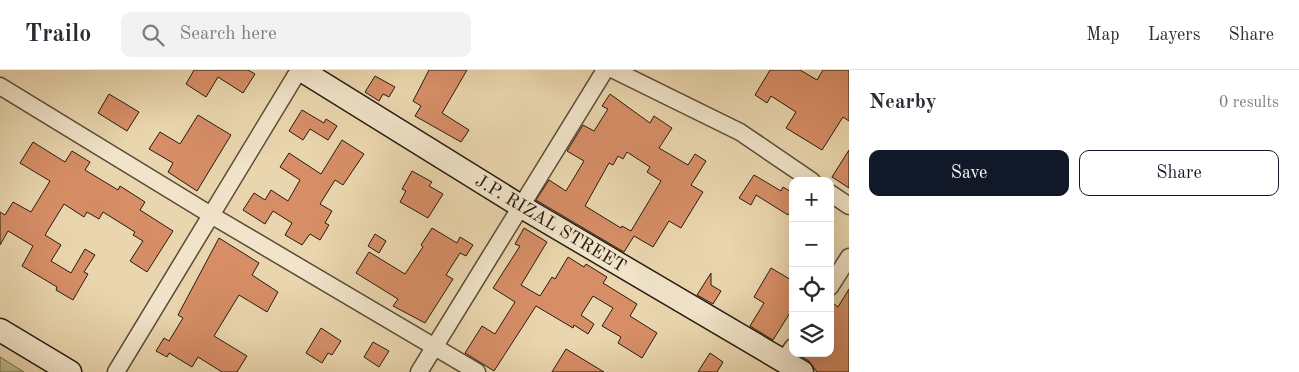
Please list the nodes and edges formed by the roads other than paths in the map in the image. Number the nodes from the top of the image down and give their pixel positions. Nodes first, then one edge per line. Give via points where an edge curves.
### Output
1 (300, 70) edge
2 (605, 70) edge
3 (614, 70) edge
4 (0, 86) edge
5 (806, 177) edge
6 (834, 196) edge
7 (849, 206) edge
8 (522, 207) junction
9 (211, 215) junction
10 (849, 257) edge
11 (834, 281) edge
12 (0, 330) edge
13 (435, 347) junction
14 (793, 360) edge
15 (70, 372) edge
16 (116, 372) edge
17 (419, 372) edge
18 (477, 372) edge

1 - 8 street, J.P. RIZAL STREET
1 - 9 street
2 - 8 street
3 - 5 street via 740,132
4 - 9 street
6 - 7 street
8 - 13 street
8 - 14 street, J.P. RIZAL STREET
9 - 13 street
9 - 16 street
10 - 11 street
12 - 15 street
13 - 17 street
13 - 18 street

